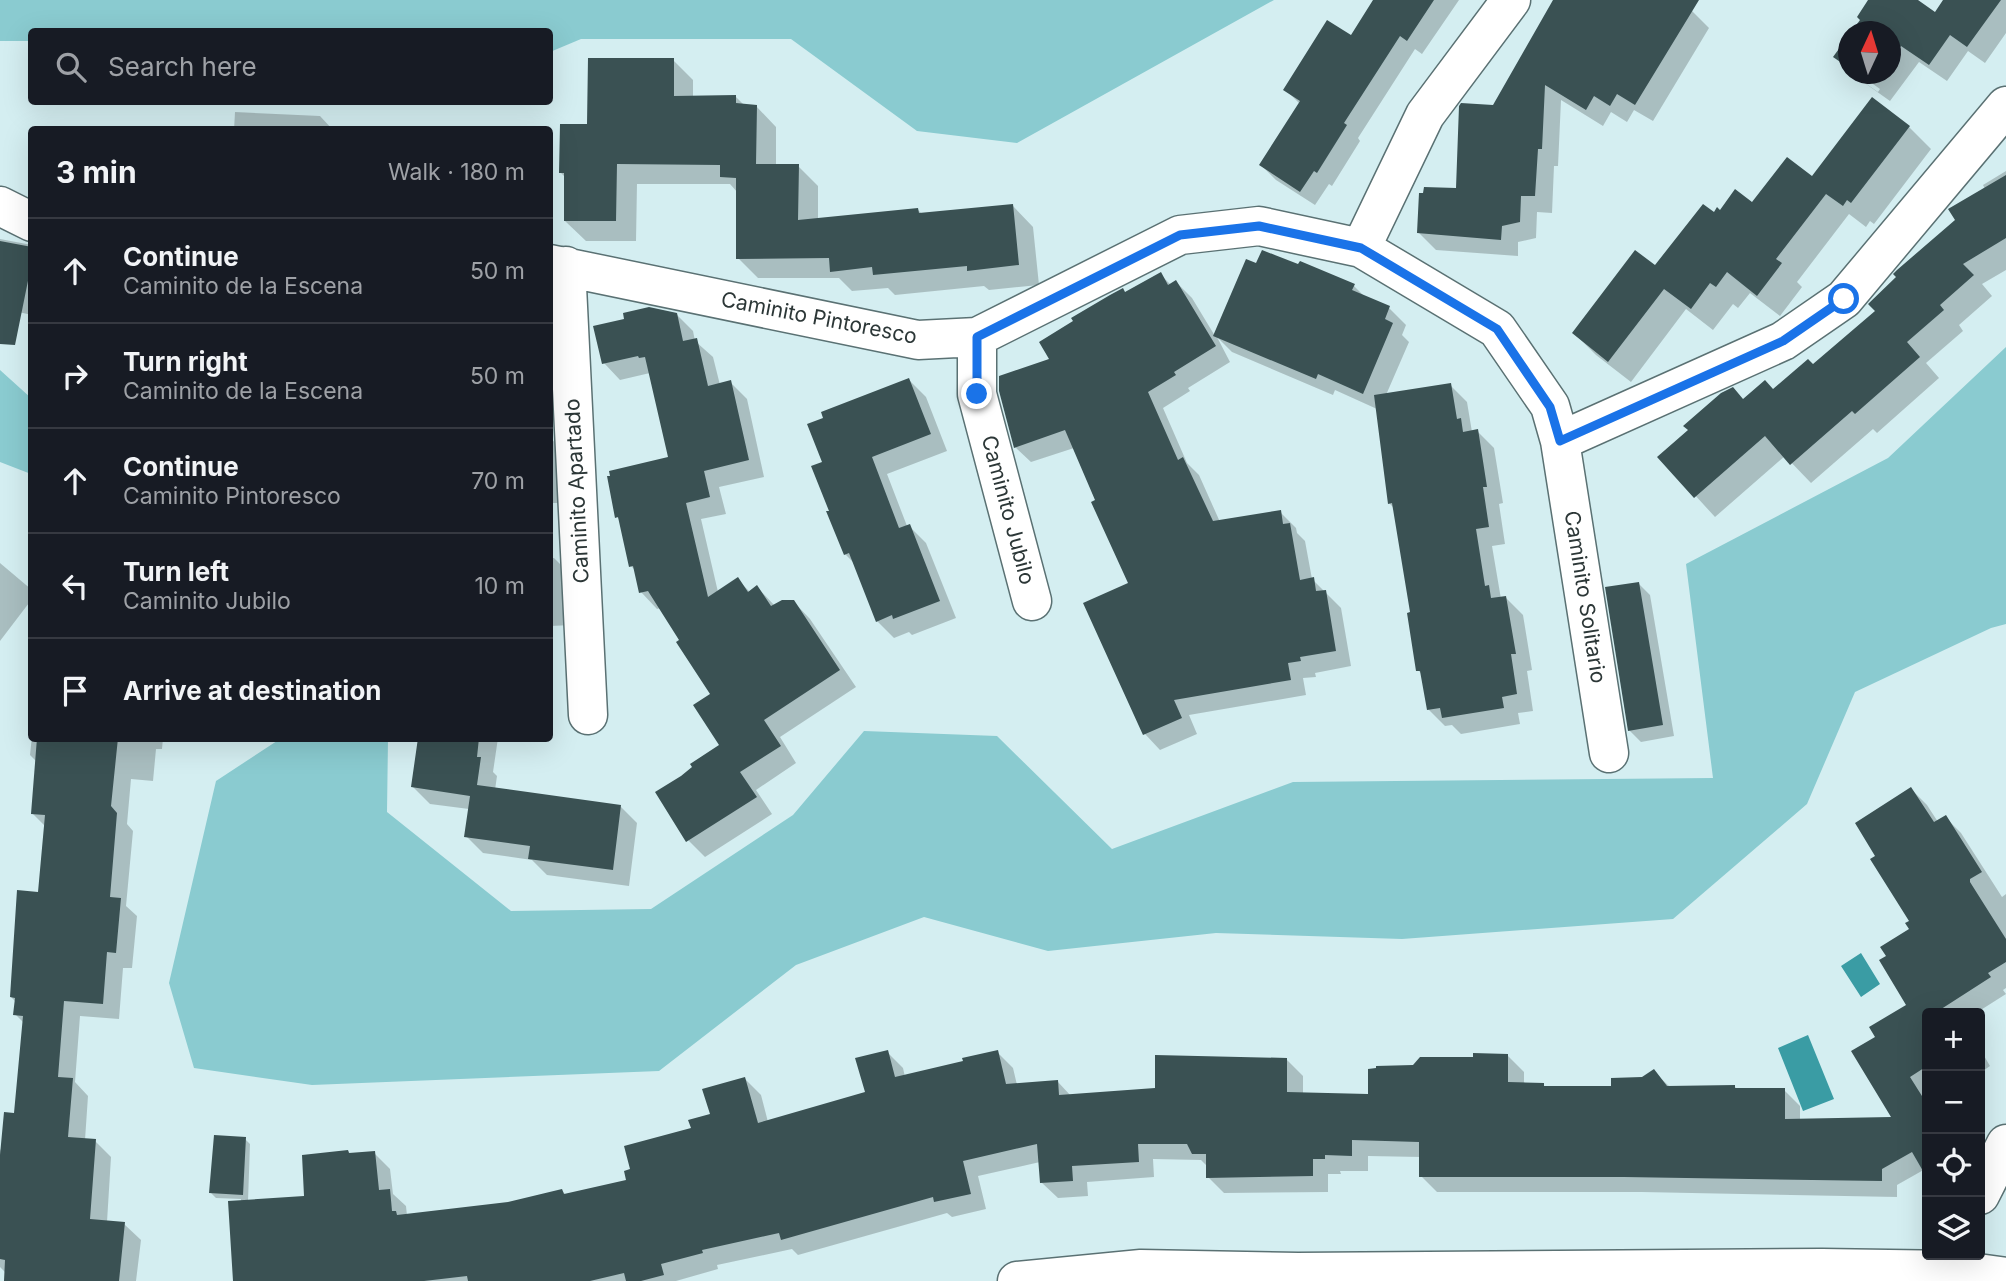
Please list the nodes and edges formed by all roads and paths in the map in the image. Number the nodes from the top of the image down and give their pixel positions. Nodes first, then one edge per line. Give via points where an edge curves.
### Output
1 (1511, 0) edge
2 (2006, 106) edge
3 (0, 206) edge
4 (28, 220) edge
5 (1361, 248) junction
6 (558, 265) edge
7 (977, 337) junction
8 (1560, 441) junction
9 (1032, 601) dead end
10 (588, 715) dead end
11 (1609, 752) dead end
12 (2006, 1144) edge
13 (1985, 1185) edge
14 (1959, 1262) edge
15 (1737, 1274) edge
16 (1298, 1277) edge
17 (2006, 1277) edge
18 (1017, 1281) edge

1 - 5 street via 1425,114
2 - 8 street via 1844,299 1783,341
3 - 4 street
5 - 7 street, Caminito Pintoresco via 1259,226 1180,235
5 - 8 street, Caminito Solitario via 1497,329 1550,407
6 - 7 street, Caminito Pintoresco via 918,340
6 - 10 street, Caminito Apartado
7 - 9 street, Caminito Jubilo via 977,394
8 - 11 street, Caminito Solitario
12 - 13 street
14 - 15 street
14 - 17 street
15 - 16 street
16 - 18 street via 1140,1269

